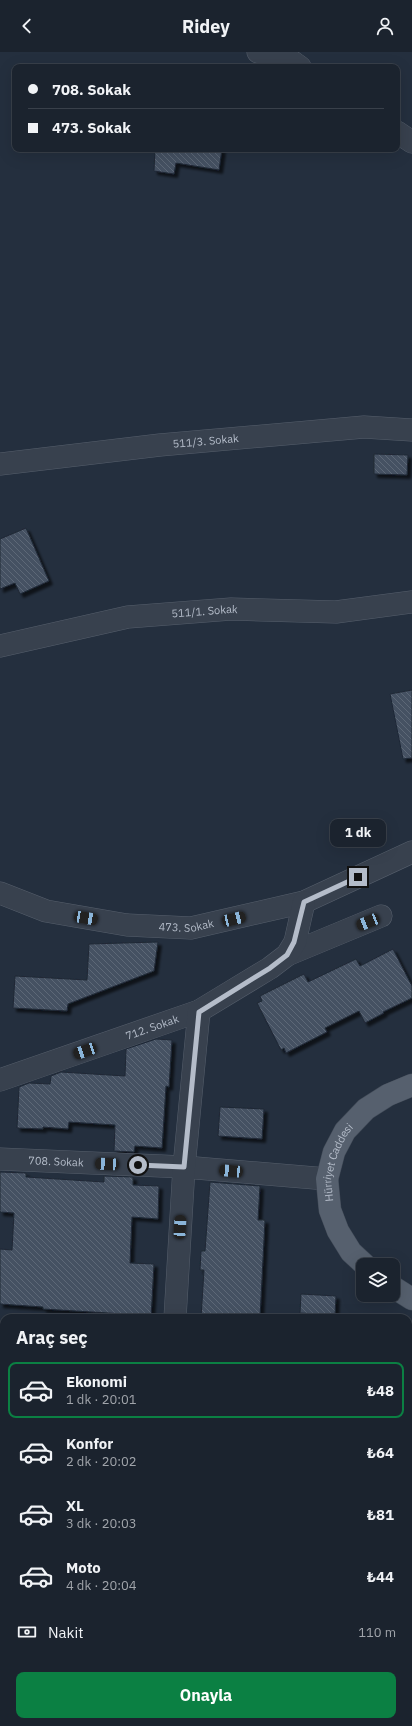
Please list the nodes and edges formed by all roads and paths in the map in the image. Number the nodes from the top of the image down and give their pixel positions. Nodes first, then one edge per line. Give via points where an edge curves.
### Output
1 (258, 52) edge
2 (296, 64) edge
3 (400, 134) edge
4 (412, 142) edge
5 (412, 430) edge
6 (0, 464) edge
7 (412, 602) edge
8 (0, 646) edge
9 (412, 852) edge
10 (0, 893) edge
11 (304, 902) junction
12 (381, 916) dead end
13 (287, 955) junction
14 (199, 1012) junction
15 (0, 1080) edge
16 (412, 1085) edge
17 (0, 1159) edge
18 (184, 1167) junction
19 (327, 1179) junction
20 (357, 1258) edge
21 (400, 1291) edge
22 (412, 1299) edge
23 (175, 1314) edge

1 - 2 street
3 - 4 street
5 - 6 street, 511/3. Sokak via 356,428 160,445
7 - 8 street, 511/1. Sokak via 336,612 231,609 128,617
9 - 11 street, 473. Sokak
10 - 11 street, 473. Sokak via 46,911 127,924 191,928
11 - 13 street, 712. Sokak via 294,942
12 - 13 street
13 - 14 street, 712. Sokak
14 - 15 street, 712. Sokak
14 - 18 street
16 - 19 main road, Hürriyet Caddesi via 388,1095 366,1109 345,1131 334,1152
17 - 18 street, 708. Sokak
18 - 19 street, 708. Sokak
18 - 23 street
19 - 20 main road, Hürriyet Caddesi via 330,1210 338,1231
21 - 22 main road

